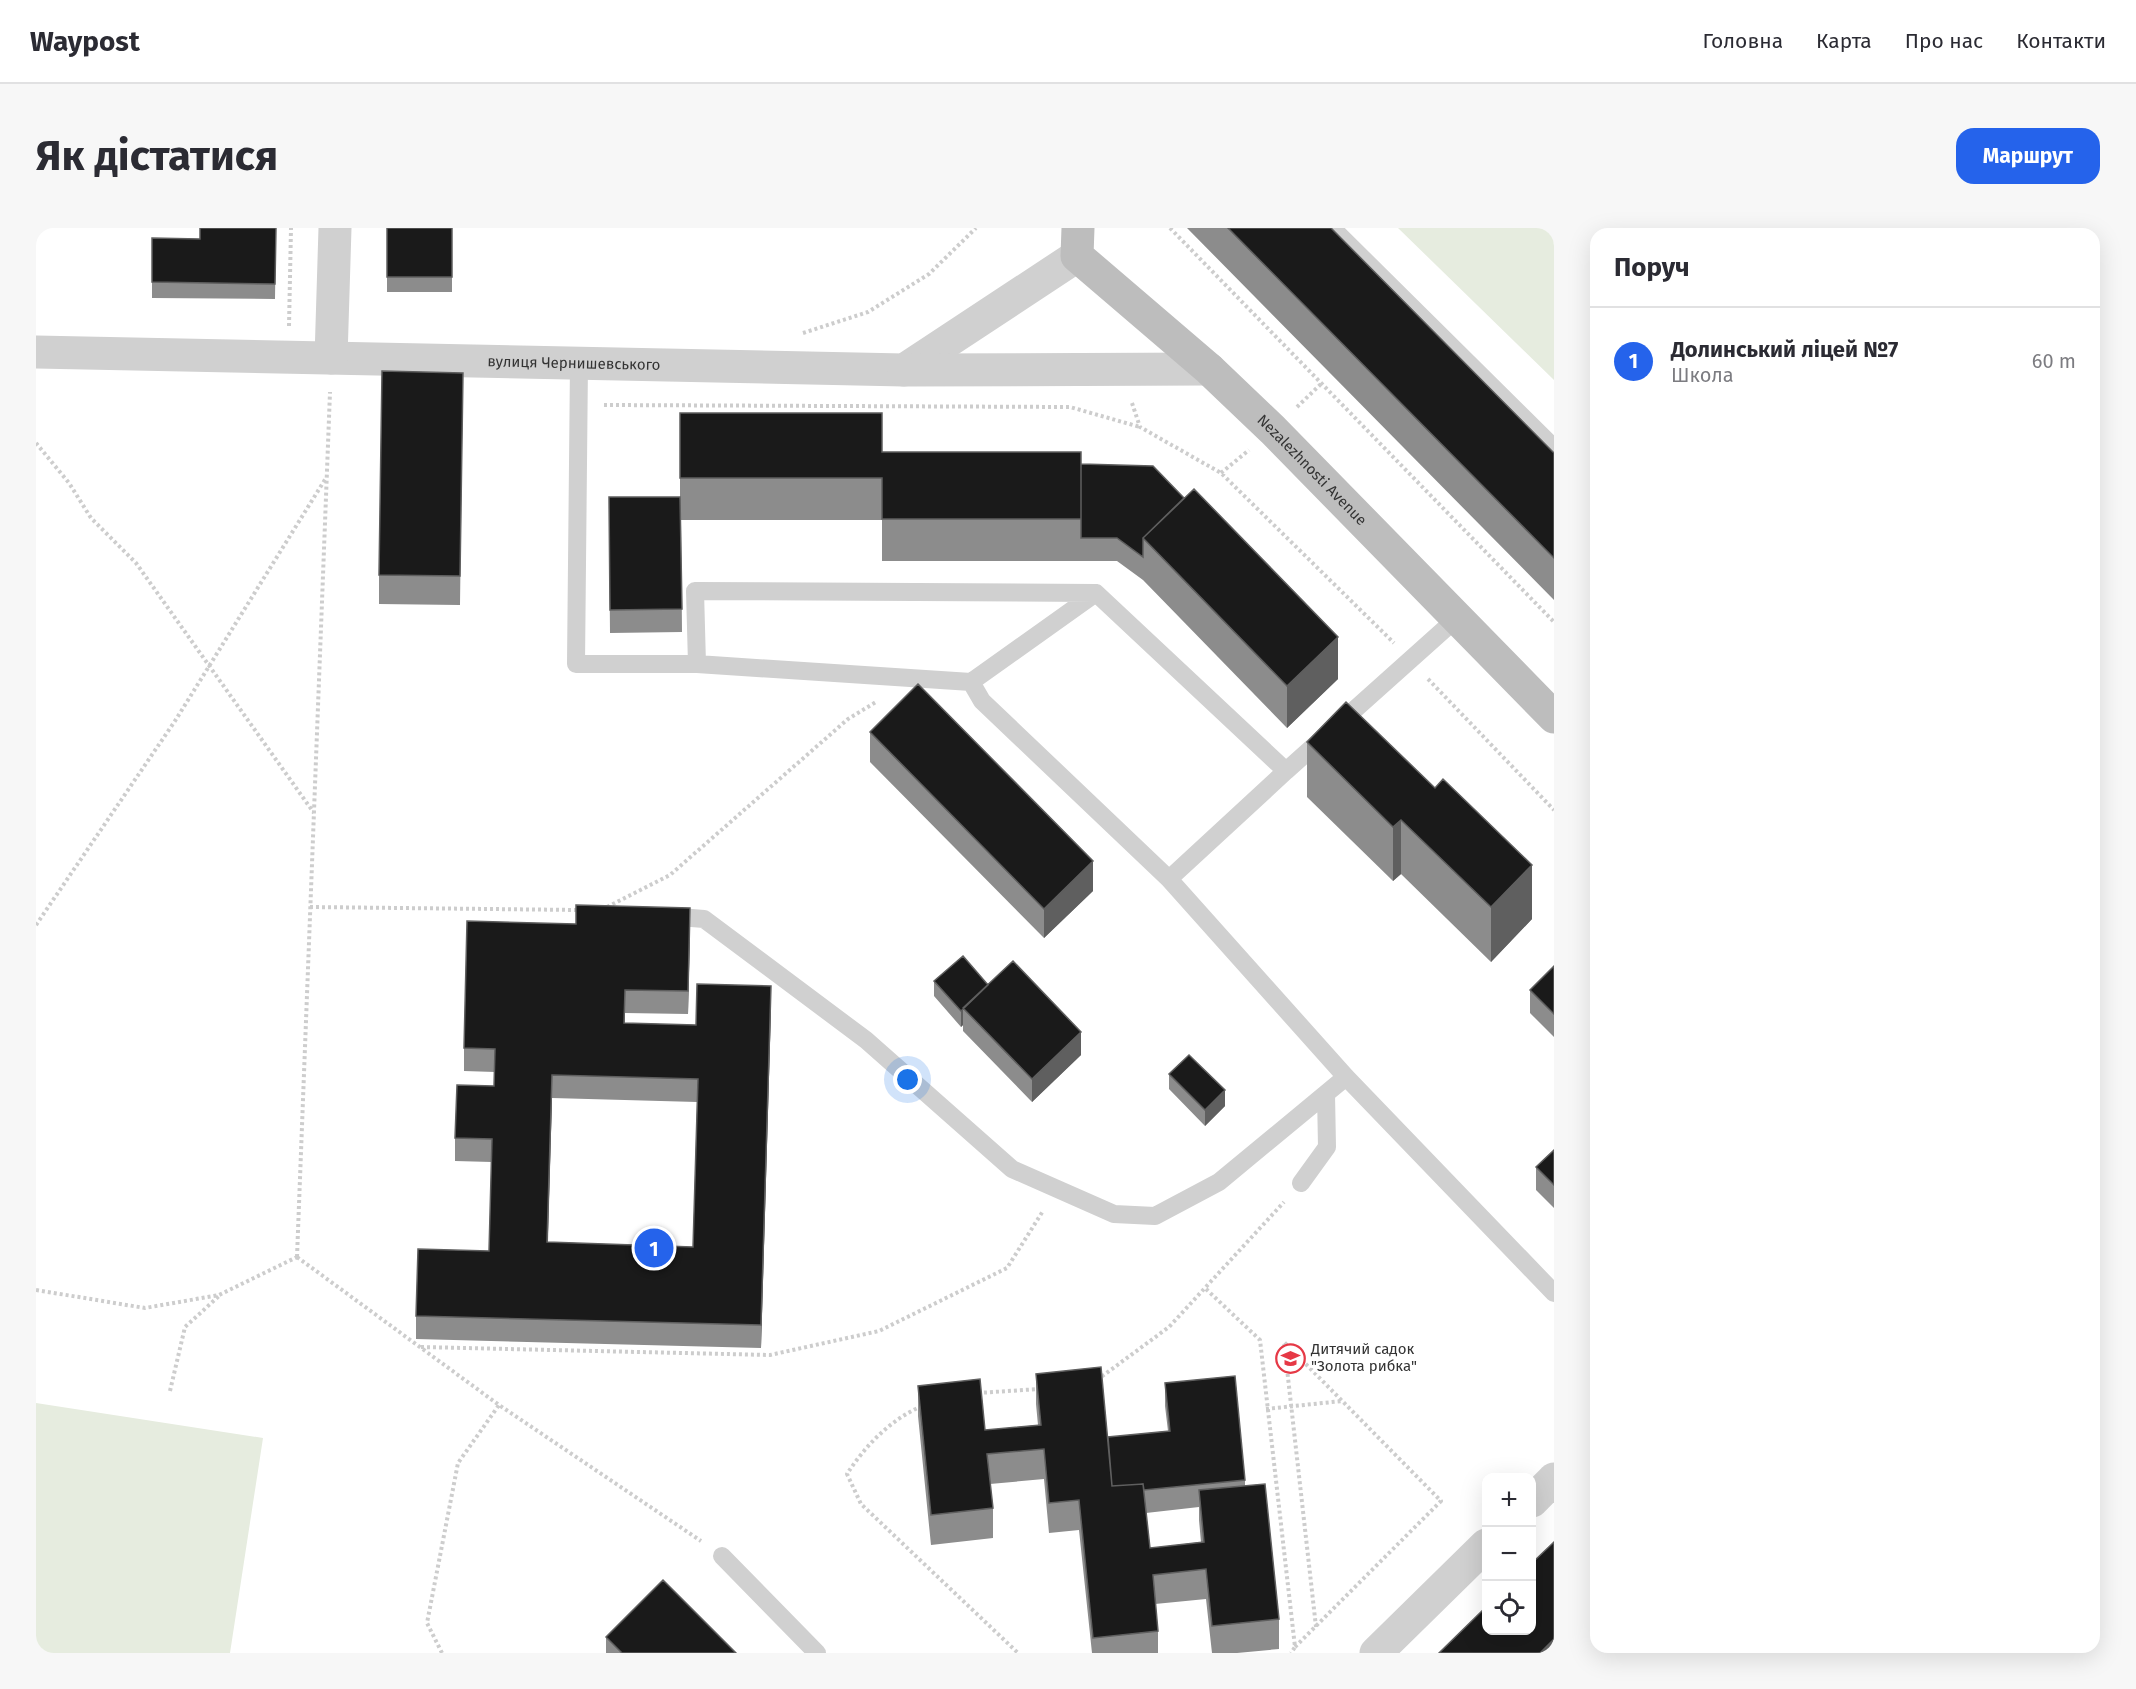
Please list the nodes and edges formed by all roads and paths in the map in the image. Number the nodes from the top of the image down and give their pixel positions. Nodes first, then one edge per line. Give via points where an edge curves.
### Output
1 (291, 228) edge
2 (335, 228) edge
3 (976, 228) edge
4 (1170, 228) edge
5 (1332, 228) edge
6 (1078, 242) edge
7 (289, 330) dead end
8 (802, 333) dead end
9 (36, 351) edge
10 (331, 358) junction
11 (579, 363) junction
12 (1209, 369) junction
13 (904, 370) junction
14 (1130, 370) junction
15 (36, 443) edge
16 (1554, 448) edge
17 (326, 477) junction
18 (1096, 593) junction
19 (1457, 618) junction
20 (1554, 621) edge
21 (1409, 659) junction
22 (698, 664) junction
23 (210, 666) junction
24 (917, 678) junction
25 (971, 682) junction
26 (1554, 717) edge
27 (1286, 771) junction
28 (1554, 810) edge
29 (314, 813) junction
30 (1169, 879) junction
31 (310, 907) junction
32 (580, 910) edge
33 (603, 910) joint
34 (36, 925) edge
35 (1346, 1077) junction
36 (1326, 1094) junction
37 (1301, 1183) joint
38 (1056, 1188) junction
39 (297, 1257) junction
40 (1206, 1288) junction
41 (36, 1290) edge
42 (1554, 1293) edge
43 (219, 1295) junction
44 (421, 1347) junction
45 (1088, 1381) edge
46 (1044, 1388) edge
47 (170, 1391) dead end
48 (975, 1393) edge
49 (1342, 1401) junction
50 (931, 1402) edge
51 (500, 1405) junction
52 (1291, 1406) junction
53 (1266, 1408) junction
54 (1554, 1479) edge
55 (1536, 1498) edge
56 (1482, 1549) edge
57 (722, 1556) joint
58 (1316, 1627) junction
59 (1296, 1647) junction
60 (442, 1653) edge
61 (817, 1653) edge
62 (1018, 1653) edge
63 (1291, 1653) edge
64 (1376, 1653) edge

1 - 7 path
2 - 10 street
3 - 8 path via 929,274 868,312
4 - 20 path
5 - 16 lane
6 - 12 main road, Nezalezhnosti Avenue
6 - 13 street
9 - 10 street, вулиця Чернишевського
10 - 11 street, вулиця Чернишевського
10 - 17 path
11 - 13 street, вулиця Чернишевського
11 - 22 lane via 576,664
12 - 14 street, вулиця Чернишевського
12 - 19 main road, Nezalezhnosti Avenue
13 - 14 street, вулиця Чернишевського
14 - 21 path via 1133,408 1140,427 1221,473
15 - 23 path via 91,518 136,562
17 - 23 path
17 - 29 path
18 - 22 lane via 695,591
18 - 25 lane
18 - 27 lane
19 - 21 lane
19 - 26 main road, Nezalezhnosti Avenue
21 - 27 lane
21 - 28 path
22 - 24 lane
23 - 29 path
23 - 34 path
24 - 25 lane
24 - 33 path via 848,720 670,875
25 - 30 lane via 982,701
27 - 30 lane
29 - 31 path
30 - 35 lane
31 - 32 path
31 - 39 path
33 - 38 lane via 704,919 866,1040 1012,1168
35 - 36 lane
35 - 42 lane
36 - 37 lane via 1327,1147
36 - 38 lane via 1219,1182 1155,1216 1114,1214
37 - 40 path
38 - 44 path via 1007,1268 879,1331 770,1355
39 - 43 path
39 - 44 path
40 - 45 path via 1169,1327 1099,1380
40 - 53 path via 1260,1340
41 - 43 path via 145,1308
43 - 47 path via 185,1327
44 - 51 path
46 - 48 path
49 - 52 path
49 - 52 path via 1284,1342
49 - 58 path via 1441,1501
50 - 62 path via 909,1411 862,1450 847,1474 861,1504
51 - 57 path
51 - 60 path via 458,1463 427,1623
52 - 53 path
52 - 58 path
53 - 59 path
54 - 55 street
56 - 64 street
57 - 61 lane
58 - 59 path
59 - 63 path

